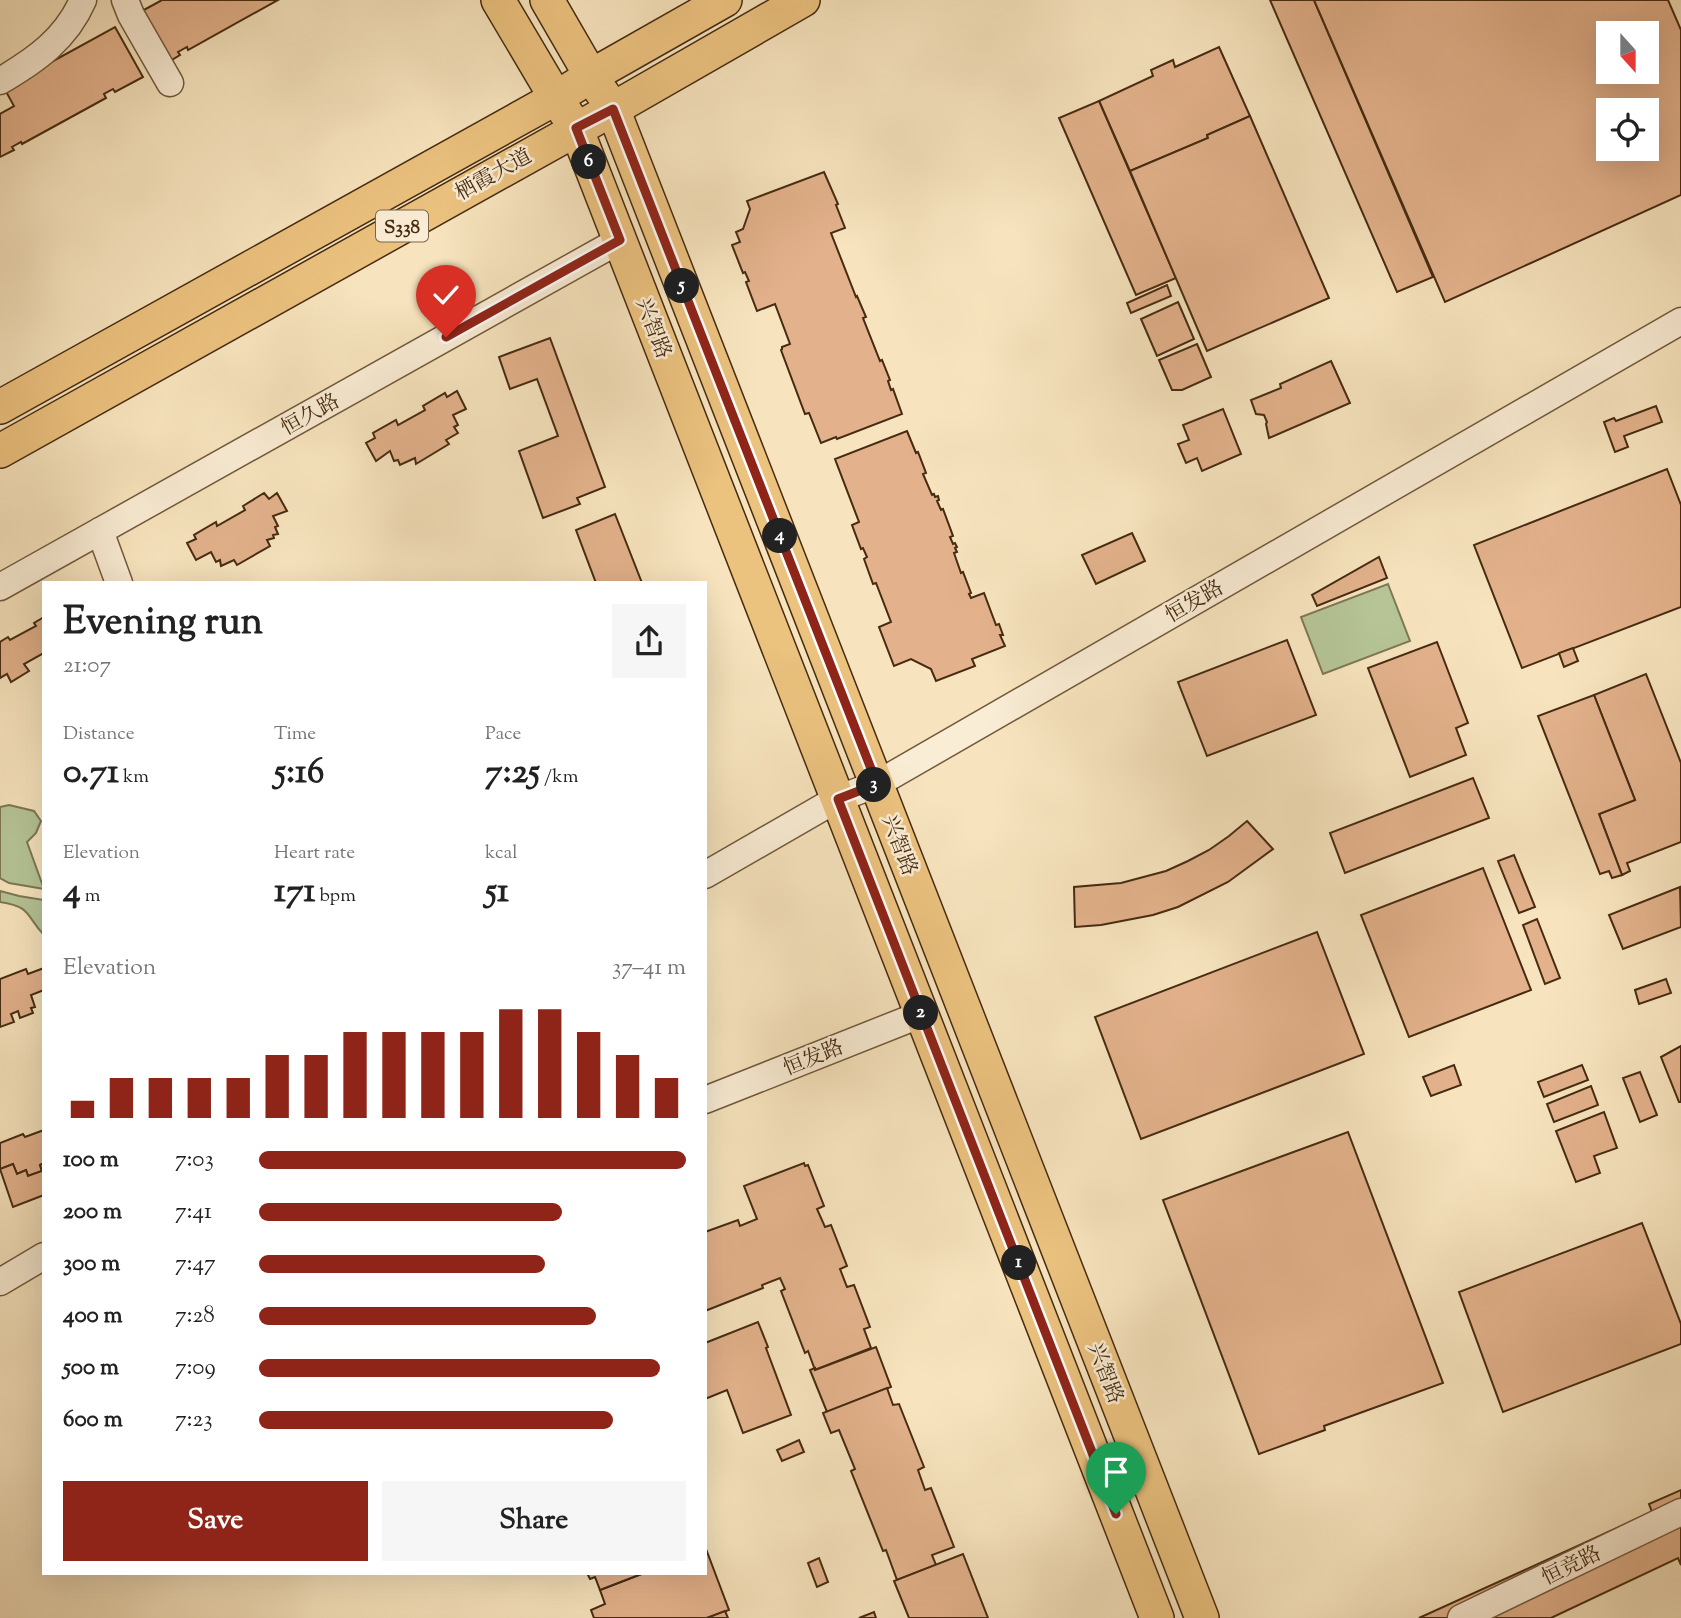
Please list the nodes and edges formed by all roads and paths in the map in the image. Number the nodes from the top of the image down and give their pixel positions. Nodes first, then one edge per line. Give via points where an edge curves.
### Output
1 (83, 0) edge
2 (124, 0) edge
3 (498, 0) edge
4 (547, 0) edge
5 (725, 0) edge
6 (803, 0) edge
7 (591, 76) junction
8 (0, 81) edge
9 (170, 83) dead end
10 (556, 98) junction
11 (613, 109) junction
12 (576, 128) junction
13 (620, 240) junction
14 (1681, 321) edge
15 (0, 407) edge
16 (0, 450) edge
17 (100, 531) junction
18 (118, 581) edge
19 (0, 587) edge
20 (877, 784) junction
21 (838, 799) junction
22 (707, 874) edge
23 (922, 1014) junction
24 (707, 1099) edge
25 (42, 1257) edge
26 (0, 1282) edge
27 (1681, 1512) edge
28 (1157, 1618) edge
29 (1202, 1618) edge
30 (1461, 1618) edge

1 - 8 street via 61,37
2 - 9 street
3 - 10 main road, 兴智路
4 - 7 main road, 兴智路
5 - 7 main road, 栖霞大道 / S338
6 - 11 main road, 栖霞大道 / S338
7 - 10 main road, 栖霞大道 / S338
7 - 11 main road, 兴智路
10 - 12 main road, 兴智路
10 - 15 main road, 栖霞大道 / S338
11 - 12 main road, 栖霞大道 / S338
11 - 20 main road, 兴智路
12 - 13 main road, 兴智路
12 - 16 main road, 栖霞大道 / S338
13 - 17 street, 恒久路
13 - 21 main road, 兴智路
14 - 20 street, 恒发路
17 - 18 street
17 - 19 street, 恒久路
20 - 21 street, 恒发路
20 - 29 main road, 兴智路
21 - 22 street, 恒发路
21 - 23 main road, 兴智路
23 - 24 street, 恒发路
23 - 28 main road, 兴智路
25 - 26 street
27 - 30 street, 恒竞路

